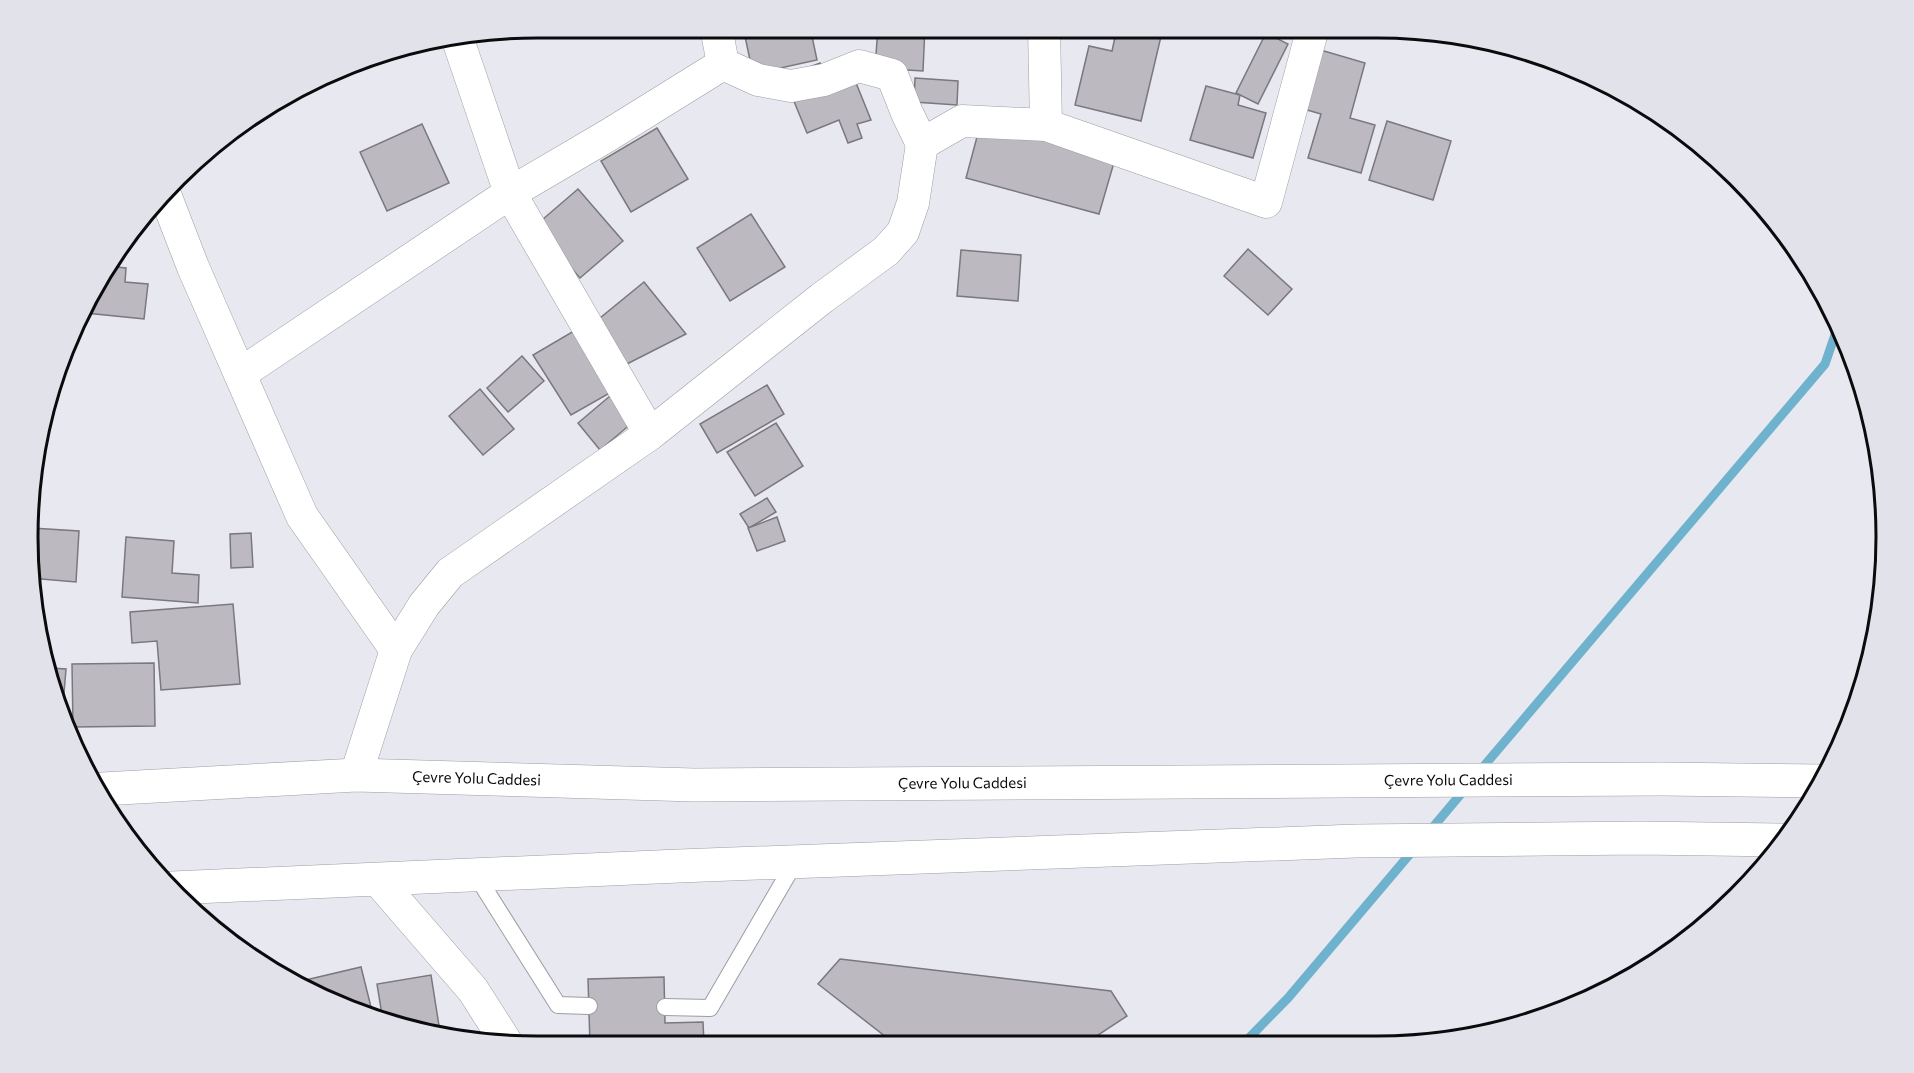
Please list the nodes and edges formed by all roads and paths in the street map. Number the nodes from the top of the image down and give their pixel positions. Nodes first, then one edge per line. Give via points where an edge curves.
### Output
1 (718, 38) edge
2 (1044, 38) edge
3 (1310, 38) edge
4 (459, 44) edge
5 (723, 64) junction
6 (1046, 125) junction
7 (922, 144) junction
8 (510, 193) junction
9 (167, 201) edge
10 (240, 374) junction
11 (650, 434) junction
12 (396, 650) junction
13 (356, 774) junction
14 (1813, 781) edge
15 (106, 789) edge
16 (1773, 840) edge
17 (795, 862) junction
18 (476, 874) junction
19 (377, 879) junction
20 (183, 888) edge
21 (589, 1006) dead end
22 (665, 1007) dead end
23 (501, 1034) edge

1 - 5 street
2 - 6 street
3 - 6 street via 1266,202
4 - 8 street
5 - 7 street via 758,80 791,86 824,80 859,66 892,75
5 - 8 street
6 - 7 street via 962,121
7 - 11 street via 913,203 903,232 886,251
8 - 10 street
8 - 11 street
9 - 10 street
10 - 12 street via 302,516
11 - 12 street via 450,573
12 - 13 street
13 - 14 highway, Çevre Yolu Caddesi via 694,785
13 - 15 highway, Çevre Yolu Caddesi
16 - 17 highway via 1356,841
17 - 18 highway
17 - 22 lane via 710,1008
18 - 19 highway
18 - 21 lane via 558,1005
19 - 20 highway
19 - 23 street via 473,990

